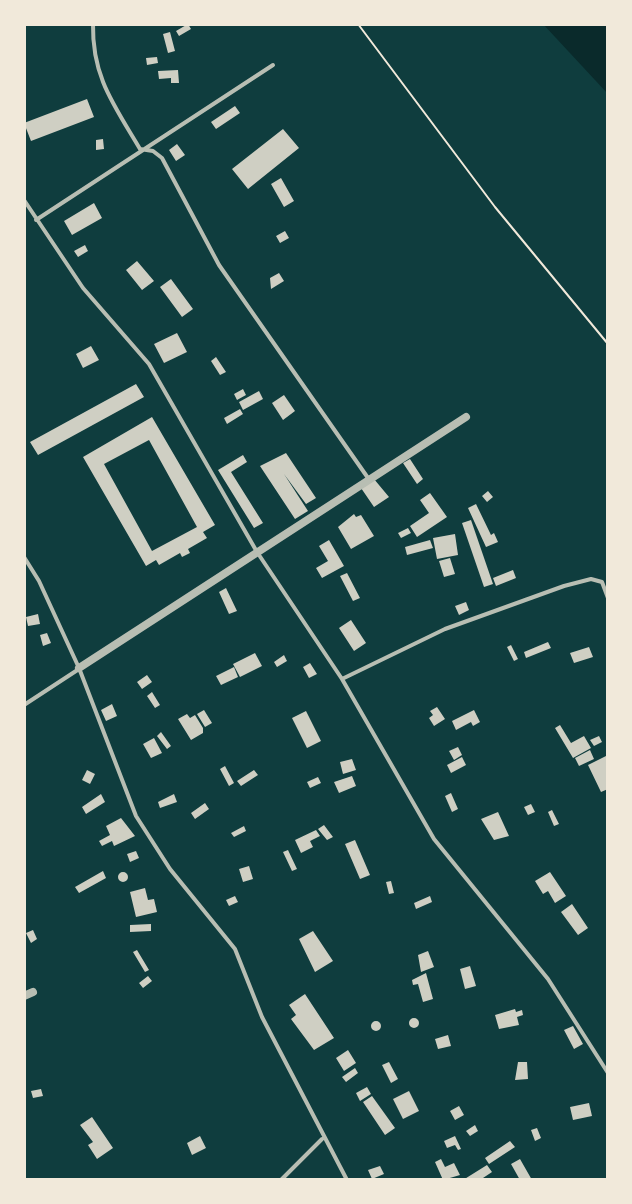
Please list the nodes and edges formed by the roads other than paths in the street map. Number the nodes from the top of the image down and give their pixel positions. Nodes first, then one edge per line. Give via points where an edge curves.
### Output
1 (93, 24) edge
2 (273, 65) dead end
3 (140, 149) junction
4 (24, 200) edge
5 (36, 220) junction
6 (466, 417) dead end
7 (368, 478) junction
8 (257, 552) junction
9 (24, 557) edge
10 (608, 598) edge
11 (79, 668) junction
12 (342, 679) junction
13 (24, 705) edge
14 (608, 1073) edge
15 (322, 1139) junction
16 (281, 1180) edge
17 (347, 1180) edge

1 - 3 lane via 92,54 99,79
2 - 3 lane
3 - 5 lane
3 - 7 lane via 162,158 219,265
4 - 5 lane
5 - 8 lane via 83,288 149,364
6 - 7 street
7 - 8 street
8 - 11 street
8 - 12 lane
9 - 11 lane
10 - 12 lane via 602,582 591,579 564,586 445,629
11 - 13 lane
11 - 15 lane via 136,816 170,869 235,949
12 - 14 lane via 434,839 548,979
15 - 16 lane
15 - 17 lane

